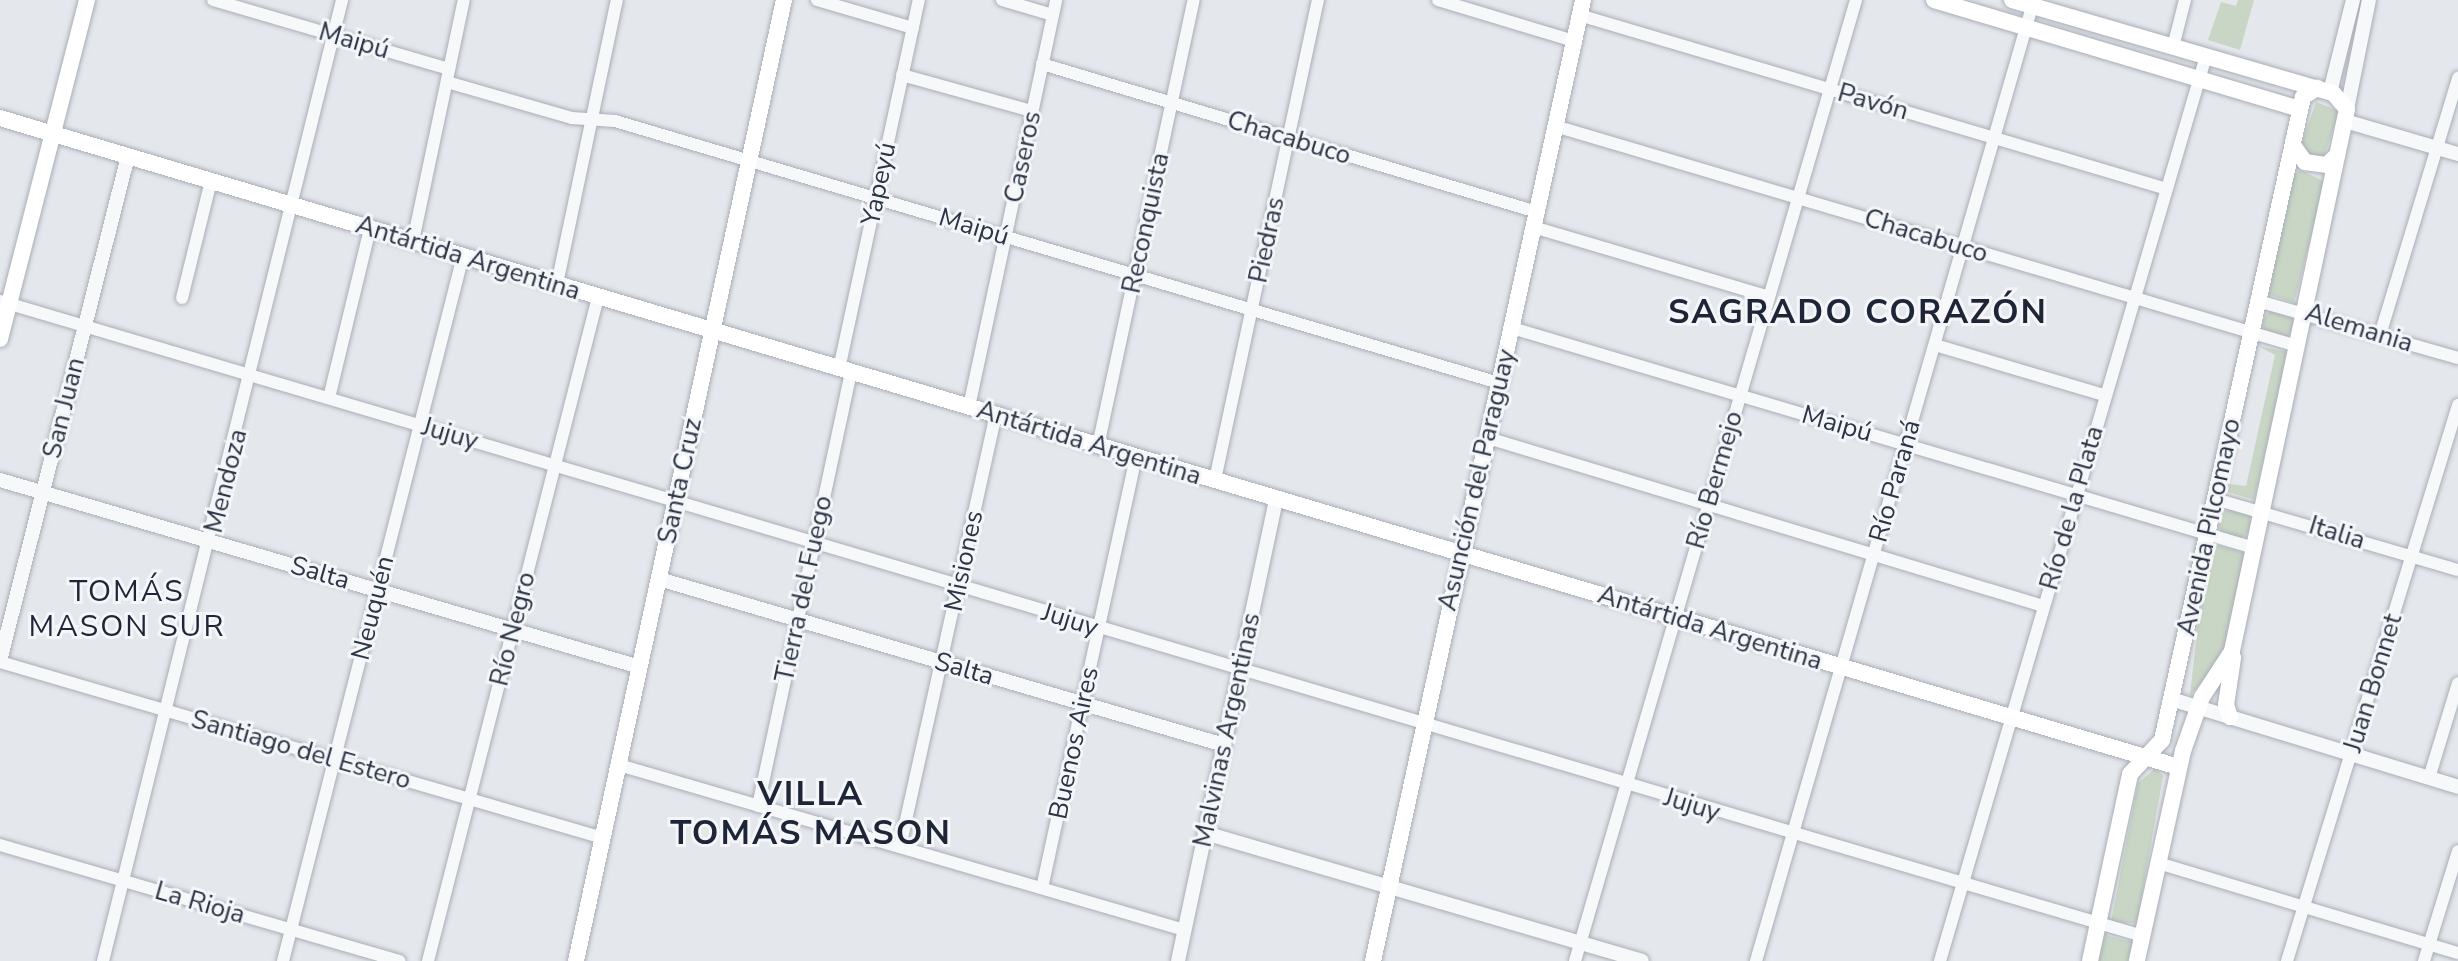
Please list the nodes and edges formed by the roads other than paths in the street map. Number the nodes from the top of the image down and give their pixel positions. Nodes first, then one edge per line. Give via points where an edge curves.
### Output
1 (87, 0) edge
2 (213, 0) edge
3 (342, 0) edge
4 (464, 0) edge
5 (617, 0) edge
6 (784, 0) edge
7 (817, 0) edge
8 (919, 0) edge
9 (1002, 0) edge
10 (1056, 0) edge
11 (1194, 0) edge
12 (1318, 0) edge
13 (1438, 0) edge
14 (1856, 0) edge
15 (1934, 0) edge
16 (2012, 0) edge
17 (2185, 0) edge
18 (2353, 0) edge
19 (2369, 0) edge
20 (2034, 3) edge
21 (1581, 7) edge
22 (1053, 15) junction
23 (913, 28) junction
24 (2027, 28) junction
25 (333, 35) junction
26 (1574, 41) junction
27 (2173, 47) junction
28 (2206, 56) junction
29 (1042, 64) junction
30 (448, 75) junction
31 (902, 75) junction
32 (2458, 78) edge
33 (2200, 79) junction
34 (1830, 89) junction
35 (2324, 90) junction
36 (1172, 103) junction
37 (2300, 109) junction
38 (1032, 111) junction
39 (2346, 115) junction
40 (0, 118) edge
41 (592, 119) junction
42 (1555, 126) junction
43 (53, 133) junction
44 (1289, 138) junction
45 (1995, 138) junction
46 (2293, 143) junction
47 (2437, 148) junction
48 (2338, 153) junction
49 (2458, 154) edge
50 (128, 156) junction
51 (749, 161) junction
52 (211, 181) junction
53 (2167, 189) junction
54 (876, 198) junction
55 (1798, 198) junction
56 (293, 205) junction
57 (1535, 220) junction
58 (370, 228) junction
59 (1006, 237) junction
60 (413, 241) junction
61 (1963, 247) junction
62 (463, 256) junction
63 (1135, 275) junction
64 (557, 284) junction
65 (598, 297) junction
66 (1769, 297) junction
67 (182, 298) dead end
68 (2134, 298) junction
69 (2258, 301) junction
70 (4, 302) edge
71 (1252, 310) junction
72 (2304, 311) junction
73 (85, 326) junction
74 (1512, 328) junction
75 (712, 331) junction
76 (2251, 333) junction
77 (2380, 335) junction
78 (0, 339) edge
79 (1935, 345) junction
80 (2297, 346) junction
81 (2458, 358) edge
82 (845, 370) junction
83 (252, 375) junction
84 (1499, 383) junction
85 (1740, 395) junction
86 (2104, 395) junction
87 (329, 398) junction
88 (2458, 405) edge
89 (969, 407) junction
90 (996, 415) junction
91 (420, 425) junction
92 (1488, 438) junction
93 (1906, 444) junction
94 (1098, 446) junction
95 (1136, 457) junction
96 (555, 465) junction
97 (0, 480) edge
98 (1215, 480) junction
99 (43, 492) junction
100 (2075, 494) junction
101 (1276, 499) junction
102 (2215, 499) junction
103 (675, 501) junction
104 (1708, 504) junction
105 (2262, 509) junction
106 (2208, 533) junction
107 (211, 541) junction
108 (814, 544) junction
109 (2254, 548) junction
110 (1461, 554) junction
111 (1874, 555) junction
112 (2412, 556) junction
113 (2458, 570) edge
114 (659, 579) junction
115 (958, 587) junction
116 (377, 590) junction
117 (2043, 606) junction
118 (1676, 617) junction
119 (798, 620) junction
120 (1099, 629) junction
121 (513, 630) junction
122 (2233, 648) junction
123 (0, 661) edge
124 (941, 662) junction
125 (640, 667) junction
126 (1842, 667) junction
127 (1239, 671) junction
128 (2458, 683) edge
129 (2171, 699) junction
130 (1083, 704) junction
131 (2198, 707) junction
132 (167, 710) junction
133 (2011, 717) junction
134 (2230, 717) junction
135 (1423, 725) junction
136 (1224, 745) junction
137 (2351, 754) junction
138 (2146, 758) junction
139 (334, 759) junction
140 (619, 765) junction
141 (2178, 767) junction
142 (2429, 778) junction
143 (1626, 786) junction
144 (2458, 787) edge
145 (469, 799) junction
146 (758, 806) junction
147 (1205, 833) junction
148 (1793, 835) junction
149 (603, 838) junction
150 (0, 845) edge
151 (900, 847) junction
152 (2458, 851) edge
153 (2158, 863) junction
154 (124, 881) junction
155 (1962, 885) junction
156 (1389, 887) junction
157 (1042, 888) junction
158 (2304, 907) junction
159 (2098, 926) junction
160 (291, 929) junction
161 (1184, 930) junction
162 (2142, 936) junction
163 (1581, 943) junction
164 (2429, 945) junction
165 (2458, 953) edge
166 (103, 961) edge
167 (283, 961) edge
168 (399, 961) edge
169 (428, 961) edge
170 (576, 961) edge
171 (1178, 961) edge
172 (1373, 961) edge
173 (1575, 961) edge
174 (1642, 961) edge
175 (1756, 961) edge
176 (1940, 961) edge
177 (2090, 961) edge
178 (2137, 961) edge
179 (2287, 961) edge
180 (2424, 961) edge

1 - 43 main road
2 - 25 street, Maipú
3 - 25 street, Mendoza
4 - 30 street
5 - 41 street
6 - 51 main road, Santa Cruz
7 - 23 street
8 - 23 street, Yapeyú
9 - 22 street
10 - 22 street, Caseros
11 - 36 street, Reconquista
12 - 44 street, Piedras
13 - 26 street
14 - 34 street, Río Bermejo
15 - 24 main road
16 - 20 main road
17 - 27 street
18 - 35 street
19 - 39 street
20 - 24 street, Río Paraná
20 - 27 main road
21 - 26 main road, Asunción del Paraguay
21 - 34 street, Pavón
22 - 29 street, Caseros
23 - 31 street, Yapeyú
24 - 33 main road
24 - 45 street, Río Paraná
25 - 30 street, Maipú
25 - 56 street, Mendoza
26 - 42 main road, Asunción del Paraguay
27 - 28 main road
28 - 33 street, Río de la Plata
28 - 35 main road
29 - 36 street, Chacabuco
29 - 38 street, Caseros
30 - 41 street, Maipú
30 - 60 street
31 - 38 street
31 - 54 street, Yapeyú
32 - 47 street
33 - 37 main road
33 - 53 street, Río de la Plata
34 - 45 street, Pavón
34 - 55 street, Río Bermejo
35 - 37 main road, Avenida Pilcomayo via 2304,93
35 - 39 main road
36 - 44 street, Chacabuco
36 - 63 street, Reconquista
37 - 46 main road, Avenida Pilcomayo
38 - 59 street, Caseros
39 - 47 street
39 - 48 main road, Avenida Pilcomayo
40 - 43 main road, Antártida Argentina
41 - 51 street, Maipú
41 - 64 street
42 - 55 street, Chacabuco
42 - 57 main road, Asunción del Paraguay
43 - 50 main road, Antártida Argentina
43 - 70 main road
44 - 57 street, Chacabuco
44 - 71 street, Piedras
45 - 53 street, Pavón
45 - 61 street, Río Paraná
46 - 48 main road via 2298,158 2321,166
46 - 69 main road, Avenida Pilcomayo
47 - 49 street
47 - 77 street
48 - 72 main road, Avenida Pilcomayo
50 - 52 main road, Antártida Argentina
50 - 73 street, San Juan
51 - 54 street, Maipú
51 - 75 main road, Santa Cruz
52 - 56 main road, Antártida Argentina
52 - 67 street
53 - 68 street, Río de la Plata
54 - 59 street, Maipú
54 - 82 street, Yapeyú
55 - 61 street, Chacabuco
55 - 66 street, Río Bermejo
56 - 58 main road, Antártida Argentina
56 - 83 street, Mendoza
57 - 66 street, Chacabuco
57 - 74 main road, Asunción del Paraguay
58 - 60 main road, Antártida Argentina
58 - 87 street
59 - 63 street, Maipú
59 - 89 street, Caseros
60 - 62 main road, Antártida Argentina
61 - 68 street, Chacabuco
61 - 79 street, Río Paraná
62 - 64 main road, Antártida Argentina
62 - 91 street, Neuquén
63 - 71 street, Maipú
63 - 94 street, Reconquista
64 - 65 main road, Antártida Argentina
65 - 75 main road, Antártida Argentina
65 - 96 street, Río Negro
66 - 85 street, Río Bermejo
68 - 76 street, Chacabuco
68 - 86 street, Río de la Plata
69 - 72 street, Alemania
69 - 76 main road, Avenida Pilcomayo
70 - 73 street, Jujuy
70 - 78 main road
71 - 84 street, Maipú
71 - 98 street, Piedras
72 - 77 street, Alemania
72 - 80 main road, Avenida Pilcomayo
73 - 83 street, Jujuy
73 - 99 street, San Juan
74 - 84 main road, Asunción del Paraguay
74 - 85 street, Maipú
75 - 82 main road, Antártida Argentina
75 - 103 main road, Santa Cruz
76 - 80 street, Chacabuco
76 - 102 main road, Avenida Pilcomayo
77 - 81 street, Alemania
79 - 86 street
79 - 93 street, Río Paraná
80 - 105 main road, Avenida Pilcomayo
82 - 89 main road, Antártida Argentina
82 - 108 street, Tierra del Fuego
83 - 87 street, Jujuy
83 - 107 street, Mendoza
84 - 92 main road, Asunción del Paraguay
85 - 93 street, Maipú
85 - 104 street, Río Bermejo
86 - 100 street, Río de la Plata
87 - 91 street, Jujuy
88 - 112 street, Juan Bonnet
89 - 90 main road, Antártida Argentina
90 - 94 main road, Antártida Argentina
90 - 115 street, Misiones
91 - 96 street, Jujuy
91 - 116 street, Neuquén
92 - 104 street
92 - 110 main road, Asunción del Paraguay
93 - 100 street, Maipú
93 - 111 street, Río Paraná
94 - 95 main road, Antártida Argentina
95 - 98 main road, Antártida Argentina
95 - 120 street, Buenos Aires
96 - 103 street, Jujuy
96 - 121 street, Río Negro
97 - 99 street, Salta
98 - 101 main road, Antártida Argentina
99 - 107 street, Salta
99 - 123 street, San Juan
100 - 106 street, Maipú
100 - 117 street, Río de la Plata
101 - 110 main road, Antártida Argentina
101 - 127 street, Malvinas Argentinas
102 - 105 street, Italia
102 - 106 main road, Avenida Pilcomayo
103 - 108 street, Jujuy
103 - 114 main road, Santa Cruz
104 - 111 street
104 - 118 street, Río Bermejo
105 - 109 main road, Avenida Pilcomayo
105 - 112 street, Italia
106 - 109 street, Maipú
106 - 129 main road, Avenida Pilcomayo
107 - 116 street, Salta
107 - 132 street, Mendoza
108 - 115 street, Jujuy
108 - 119 street, Tierra del Fuego
109 - 122 main road, Avenida Pilcomayo
110 - 118 main road, Antártida Argentina
110 - 135 main road, Asunción del Paraguay
111 - 117 street
111 - 126 street, Río Paraná
112 - 113 street, Italia
112 - 137 street, Juan Bonnet
114 - 119 street, Salta
114 - 125 main road, Santa Cruz
115 - 120 street, Jujuy
115 - 124 street, Misiones
116 - 121 street, Salta
116 - 139 street, Neuquén
117 - 133 street, Río de la Plata
118 - 126 main road, Antártida Argentina
118 - 143 street, Río Bermejo
119 - 124 street, Salta
119 - 146 street, Tierra del Fuego
120 - 127 street, Jujuy
120 - 130 street, Buenos Aires
121 - 125 street, Salta
121 - 145 street, Río Negro
122 - 131 main road, Avenida Pilcomayo
122 - 134 main road via 2226,705
123 - 132 street, Santiago del Estero
124 - 130 street, Salta
124 - 151 street, Misiones
125 - 140 main road, Santa Cruz
126 - 133 main road, Antártida Argentina
126 - 148 street, Río Paraná
127 - 135 street, Jujuy
127 - 136 street, Malvinas Argentinas
128 - 142 street
129 - 131 street
129 - 138 main road, Avenida Pilcomayo via 2160,746
130 - 136 street, Salta
130 - 157 street, Buenos Aires
131 - 134 street
131 - 141 main road, Avenida Pilcomayo
132 - 139 street, Santiago del Estero
132 - 154 street, Mendoza
133 - 138 main road, Antártida Argentina
133 - 155 street, Río de la Plata
134 - 137 street
135 - 143 street, Jujuy
135 - 156 main road, Asunción del Paraguay
136 - 147 street, Malvinas Argentinas
137 - 142 street
137 - 158 street, Juan Bonnet
138 - 141 main road, Antártida Argentina
138 - 159 main road, Avenida Pilcomayo via 2130,774
139 - 145 street, Santiago del Estero
139 - 160 street, Neuquén
140 - 146 street
140 - 149 main road, Santa Cruz
141 - 153 main road, Avenida Pilcomayo
142 - 144 street
143 - 148 street, Jujuy
143 - 163 street, Río Bermejo
145 - 149 street, Santiago del Estero
145 - 169 street, Río Negro
146 - 151 street
147 - 156 street
147 - 161 street, Malvinas Argentinas
148 - 155 street, Jujuy
148 - 175 street, Río Paraná
149 - 170 main road, Santa Cruz
150 - 154 street, La Rioja
151 - 157 street
152 - 164 street
153 - 158 street
153 - 162 main road, Avenida Pilcomayo
154 - 160 street, La Rioja
154 - 166 street, Mendoza
155 - 159 street, Jujuy
155 - 176 street, Río de la Plata
156 - 163 street
156 - 172 main road, Asunción del Paraguay
157 - 161 street
158 - 164 street
158 - 179 street, Juan Bonnet
159 - 162 street, Jujuy
159 - 177 main road, Avenida Pilcomayo
160 - 167 street, Neuquén
160 - 168 street, La Rioja
161 - 171 street, Malvinas Argentinas
162 - 178 main road, Avenida Pilcomayo
163 - 173 street, Río Bermejo
163 - 174 street
164 - 165 street
164 - 180 street

